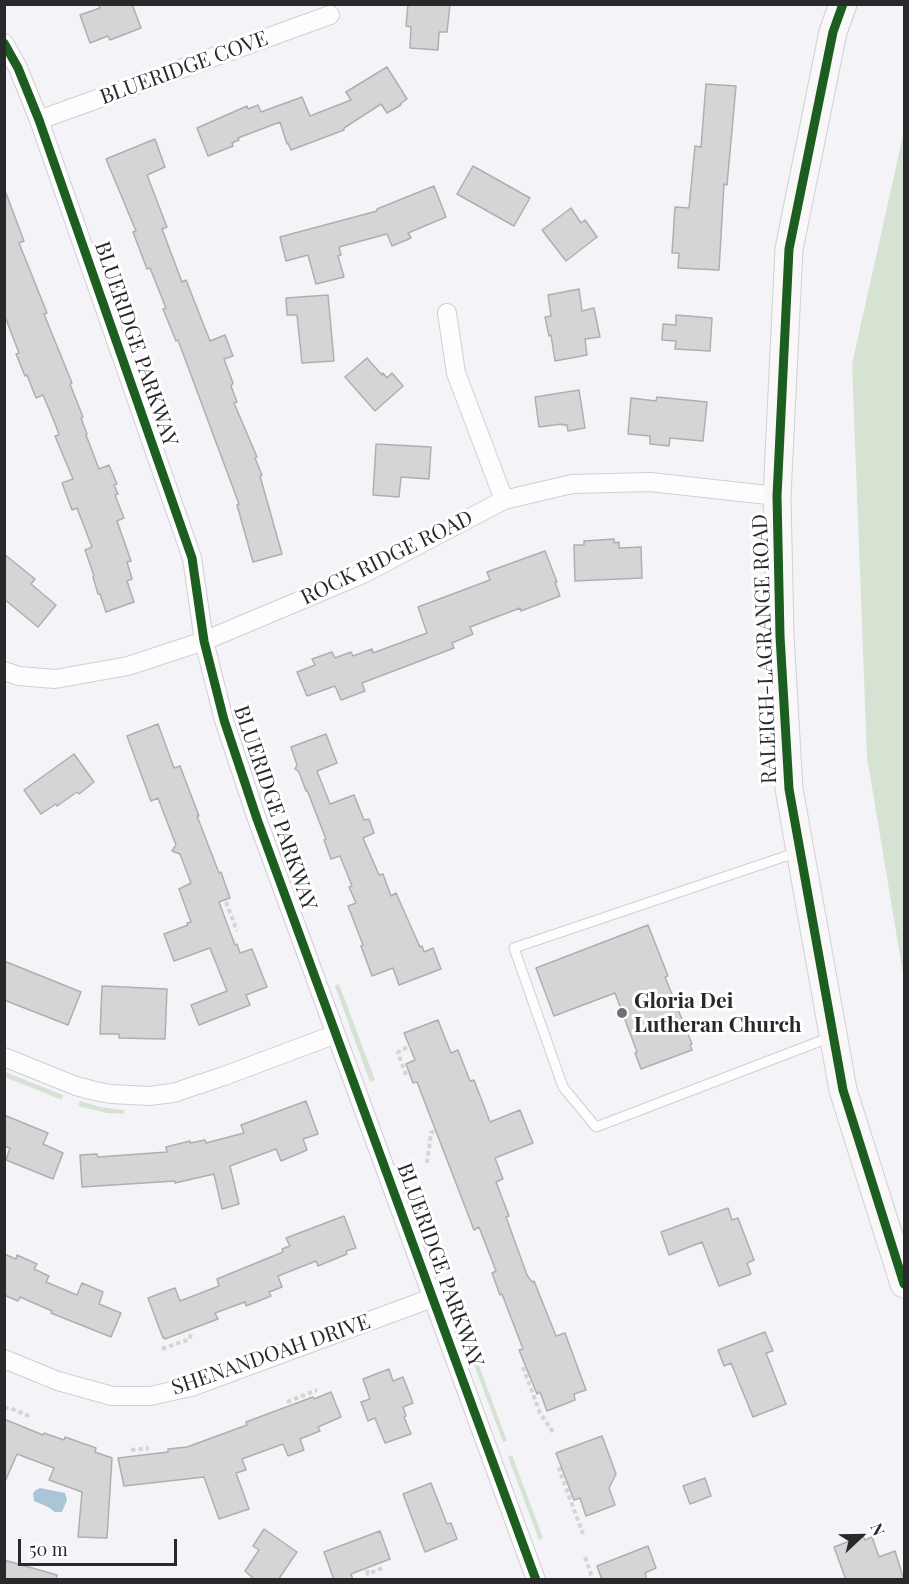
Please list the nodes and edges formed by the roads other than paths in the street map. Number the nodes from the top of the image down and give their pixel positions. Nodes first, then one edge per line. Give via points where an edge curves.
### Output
1 (843, 4) edge
2 (330, 15) dead end
3 (4, 43) edge
4 (39, 120) junction
5 (447, 313) dead end
6 (777, 496) junction
7 (504, 500) junction
8 (204, 641) junction
9 (4, 671) edge
10 (800, 852) junction
11 (336, 1034) junction
12 (834, 1036) junction
13 (4, 1057) edge
14 (904, 1284) edge
15 (432, 1298) junction
16 (4, 1359) edge
17 (535, 1579) edge

1 - 6 main road, RALEIGH-LAGRANGE ROAD via 833,32 789,249
2 - 4 street, BLUERIDGE COVE
3 - 4 street, BLUERIDGE PARKWAY
4 - 8 street, BLUERIDGE PARKWAY via 192,558
5 - 7 street via 456,373
6 - 7 street, ROCK RIDGE ROAD via 650,482 573,484
6 - 10 main road, RALEIGH-LAGRANGE ROAD via 789,789
7 - 8 street, ROCK RIDGE ROAD via 363,574
8 - 9 street, ROCK RIDGE ROAD via 128,666 56,680
8 - 11 street, BLUERIDGE PARKWAY via 249,797
10 - 12 main road, RALEIGH-LAGRANGE ROAD
10 - 12 lane via 514,948 563,1087 596,1127
11 - 13 street via 173,1093 149,1096 111,1094 76,1086
11 - 15 street, BLUERIDGE PARKWAY
12 - 14 main road, RALEIGH-LAGRANGE ROAD via 843,1090
15 - 16 street, SHENANDOAH DRIVE via 191,1387 150,1396 112,1396
15 - 17 street, BLUERIDGE PARKWAY

